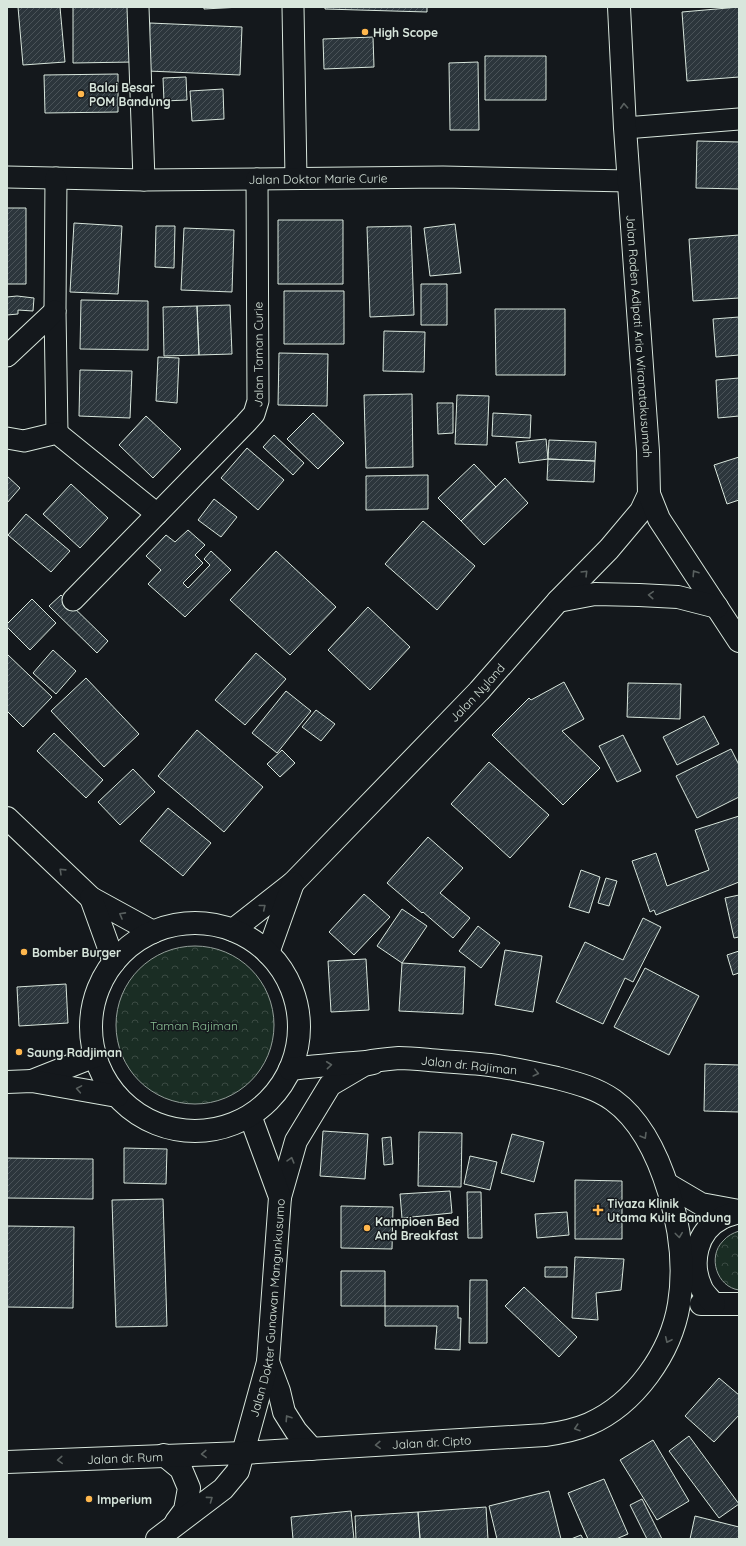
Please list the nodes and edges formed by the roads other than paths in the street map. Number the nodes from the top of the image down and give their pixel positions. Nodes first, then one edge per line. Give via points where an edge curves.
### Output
1 (138, 7) edge
2 (293, 7) edge
3 (619, 7) edge
4 (739, 119) edge
5 (625, 128) junction
6 (7, 177) edge
7 (56, 178) junction
8 (296, 178) junction
9 (257, 179) junction
10 (144, 180) junction
11 (628, 181) junction
12 (55, 311) junction
13 (7, 356) edge
14 (57, 433) junction
15 (7, 438) edge
16 (649, 494) junction
17 (157, 514) junction
18 (73, 600) dead end
19 (558, 601) junction
20 (717, 607) junction
21 (739, 641) edge
22 (7, 818) edge
23 (293, 883) junction
24 (91, 898) junction
25 (233, 930) junction
26 (153, 932) junction
27 (268, 953) junction
28 (114, 962) junction
29 (95, 1056) junction
30 (400, 1058) junction
31 (290, 1069) junction
32 (32, 1081) junction
33 (7, 1082) edge
34 (117, 1096) junction
35 (251, 1118) junction
36 (667, 1184) junction
37 (280, 1197) junction
38 (739, 1212) edge
39 (679, 1303) junction
40 (714, 1304) junction
41 (739, 1304) edge
42 (268, 1362) junction
43 (312, 1449) junction
44 (243, 1452) junction
45 (164, 1455) junction
46 (7, 1462) edge
47 (165, 1533) edge

1 - 10 street
2 - 8 street
5 -> 3 main road, Jalan Raden Adipati Aria Wiranatakusumah
4 - 5 street
5 - 11 main road, Jalan Raden Adipati Aria Wiranatakusumah
6 - 7 street, Jalan Doktor Marie Curie
7 - 10 street, Jalan Doktor Marie Curie
7 - 12 street
8 - 9 street, Jalan Doktor Marie Curie
8 - 11 street, Jalan Doktor Marie Curie via 444,177
9 - 10 street, Jalan Doktor Marie Curie
9 - 17 street, Jalan Taman Curie via 258,401 254,414 246,424
11 - 16 main road, Jalan Raden Adipati Aria Wiranatakusumah
12 - 13 street
12 - 14 street
14 - 15 street via 24,441
14 - 17 street
19 -> 16 main road, Jalan Nyland via 609,549 641,511
20 -> 16 main road, Jalan Raden Adipati Aria Wiranatakusumah via 659,519
17 - 18 street, Jalan Taman Curie
20 -> 19 main road via 678,597 639,595 595,594
19 - 23 main road, Jalan Nyland via 479,691
20 - 21 main road, Jalan Raden Adipati Aria Wiranatakusumah
24 -> 22 main road
25 -> 23 main road, Jalan Nyland
23 - 27 main road, Jalan Nyland
26 -> 24 main road
24 - 28 main road
25 - 26 main road via 193,923 179,924
25 - 27 main road via 246,936
26 - 28 main road via 125,950
27 - 31 main road via 285,975 297,1007 298,1042
28 - 29 main road via 104,976 93,1006 91,1039
29 - 32 main road
29 - 34 main road via 100,1070
31 -> 30 main road, Jalan dr. Rajiman
30 -> 36 main road, Jalan dr. Rajiman via 489,1065 526,1071 577,1083 594,1090 612,1100 635,1122 653,1152
37 -> 30 main road via 296,1141 330,1085 364,1065
31 - 35 main road via 276,1092
32 - 33 main road
34 -> 32 main road
34 - 35 main road via 127,1106 151,1120 177,1129 205,1130
35 - 37 main road, Jalan Dokter Gunawan Mangunkusumo
36 - 38 main road via 701,1204
36 -> 39 main road, Jalan dr. Rajiman via 679,1238
37 - 42 main road, Jalan Dokter Gunawan Mangunkusumo
38 - 40 main road via 721,1218 705,1232 696,1250 695,1270 701,1289
39 - 40 main road
39 -> 43 main road, Jalan dr. Cipto via 669,1339 653,1368 632,1394 591,1423 545,1435
40 - 41 main road
43 -> 42 main road via 284,1412
42 - 44 main road, Jalan Dokter Gunawan Mangunkusumo
43 - 44 main road, Jalan dr. Cipto
44 -> 45 main road, Jalan dr. Rum
47 -> 44 main road via 223,1489 238,1471
45 -> 46 main road, Jalan dr. Rum
45 - 47 main road via 181,1469 188,1488 186,1510

